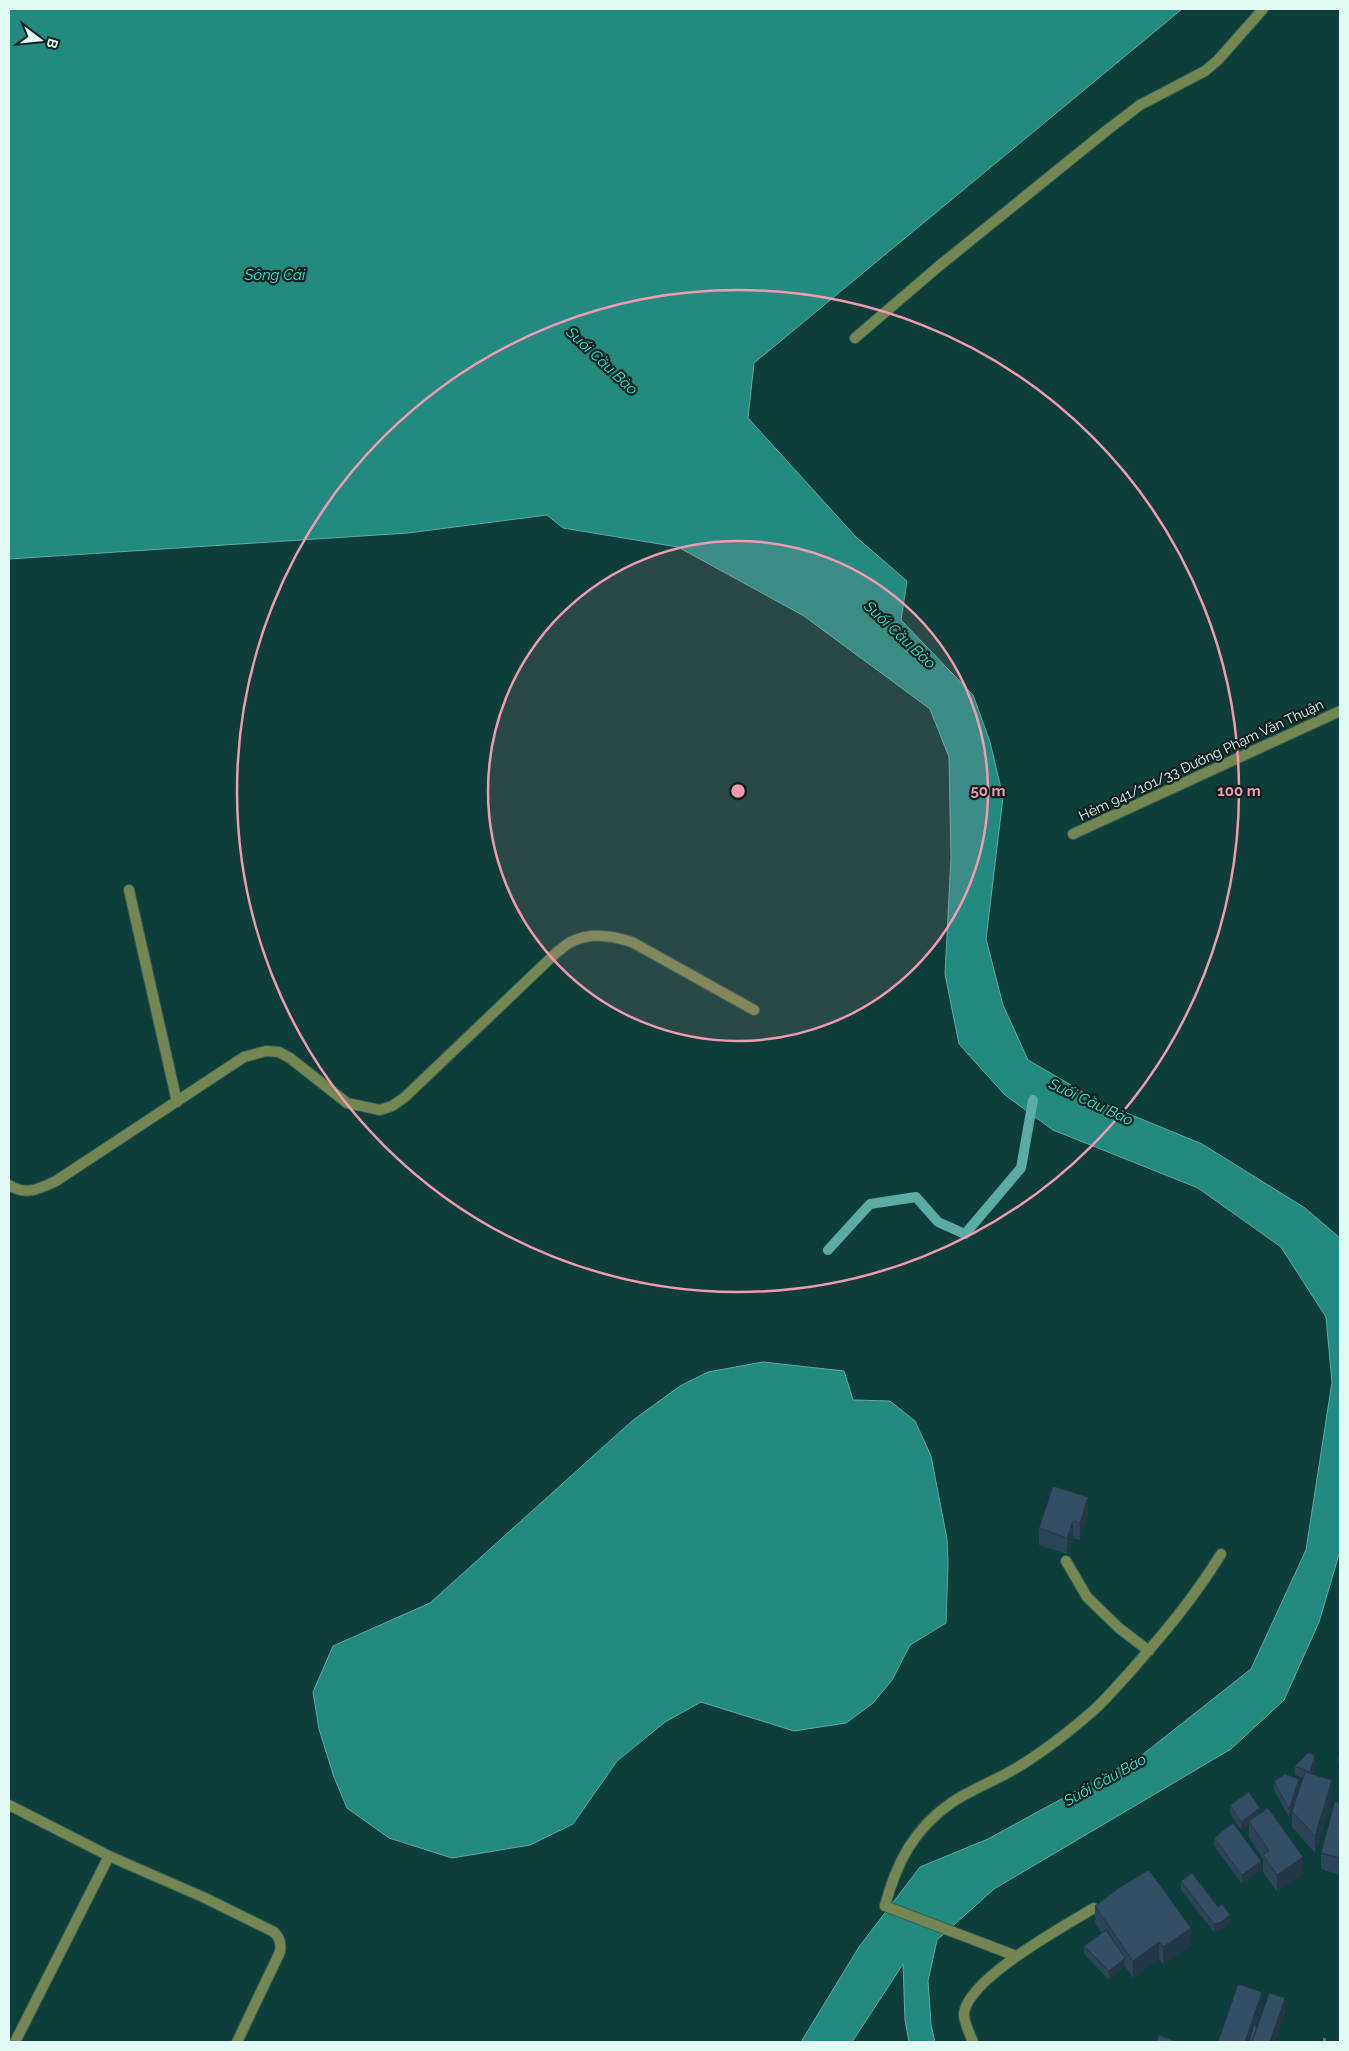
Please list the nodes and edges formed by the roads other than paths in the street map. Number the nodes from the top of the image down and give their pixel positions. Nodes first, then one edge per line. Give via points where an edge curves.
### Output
1 (1263, 9) edge
2 (855, 338) dead end
3 (1340, 712) edge
4 (1073, 834) dead end
5 (128, 890) dead end
6 (754, 1010) dead end
7 (177, 1102) junction
8 (9, 1186) edge
9 (1221, 1554) dead end
10 (1066, 1561) dead end
11 (1149, 1650) junction
12 (9, 1805) edge
13 (109, 1856) junction
14 (1094, 1908) edge
15 (1016, 1956) junction
16 (15, 2042) edge
17 (238, 2042) edge
18 (973, 2042) edge

1 - 2 street via 1205,71 1140,105 939,266
3 - 4 street, Hẻm 941/101/33 Đường Phạm Văn Thuận
5 - 7 street
6 - 7 street via 632,942 598,936 574,940 557,952 392,1106 380,1110 347,1103 290,1058 279,1052 266,1051 244,1057
7 - 8 street via 56,1182 22,1192
9 - 11 street via 1205,1580
10 - 11 street via 1087,1597 1119,1628
11 - 15 street via 1097,1708 1053,1744 1017,1768 952,1802 930,1820 907,1848 892,1879 885,1906
12 - 13 street
13 - 16 street
13 - 17 street via 206,1898 279,1936 280,1952
14 - 15 street
15 - 18 street via 969,1998 964,2014

